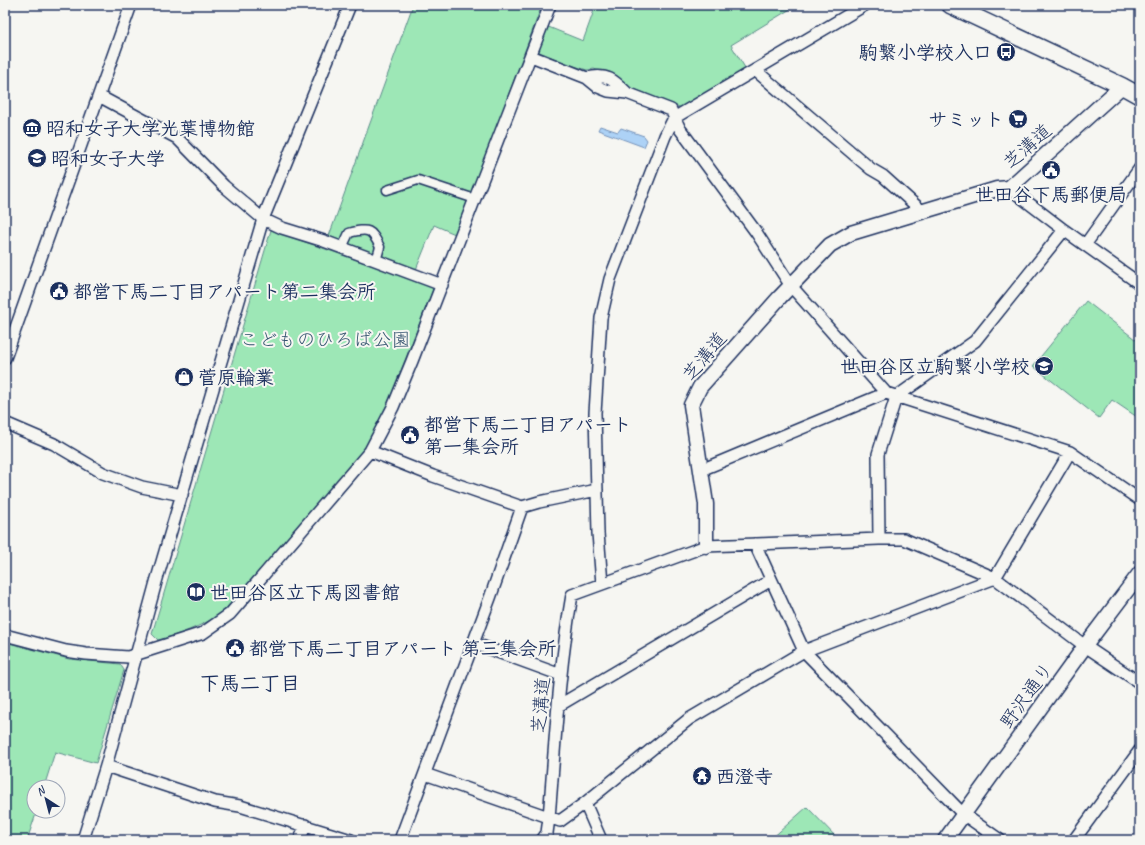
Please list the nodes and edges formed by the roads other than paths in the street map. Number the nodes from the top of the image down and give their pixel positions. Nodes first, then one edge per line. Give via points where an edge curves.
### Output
1 (131, 5) edge
2 (350, 5) edge
3 (550, 5) edge
4 (865, 5) edge
5 (950, 5) edge
6 (531, 56) junction
7 (755, 70) junction
8 (1122, 86) junction
9 (99, 96) junction
10 (1140, 96) edge
11 (674, 118) junction
12 (1140, 168) edge
13 (1009, 188) junction
14 (387, 190) dead end
15 (475, 199) junction
16 (923, 212) junction
17 (263, 219) junction
18 (1064, 230) junction
19 (1085, 245) junction
20 (342, 248) junction
21 (376, 260) junction
22 (1140, 284) edge
23 (442, 285) junction
24 (791, 286) junction
25 (5, 358) edge
26 (891, 395) junction
27 (5, 423) edge
28 (370, 451) junction
29 (1070, 452) junction
30 (701, 470) junction
31 (597, 490) junction
32 (182, 495) junction
33 (1140, 500) edge
34 (522, 507) junction
35 (879, 539) junction
36 (755, 544) junction
37 (706, 546) junction
38 (1140, 573) edge
39 (995, 578) junction
40 (771, 580) junction
41 (602, 584) junction
42 (5, 635) edge
43 (473, 643) junction
44 (1085, 646) junction
45 (804, 651) junction
46 (136, 654) junction
47 (561, 675) junction
48 (1140, 683) edge
49 (558, 706) junction
50 (1140, 750) edge
51 (106, 766) junction
52 (425, 774) junction
53 (585, 803) junction
54 (963, 814) junction
55 (549, 818) junction
56 (305, 825) junction
57 (83, 840) edge
58 (300, 840) edge
59 (351, 840) edge
60 (400, 840) edge
61 (542, 840) edge
62 (601, 840) edge
63 (945, 840) edge
64 (1000, 840) edge
65 (1074, 840) edge

1 - 9 street
2 - 17 street
3 - 6 street
4 - 7 street
5 - 8 main road
6 - 11 street via 587,78 608,91 627,93 671,110
6 - 15 street
7 - 11 street
7 - 16 street
8 - 10 main road
8 - 13 street, 芝溝道
9 - 17 street via 177,138 224,186
9 - 25 street
11 - 24 street via 756,232
11 - 31 street via 610,279 601,318 595,413
12 - 19 street
13 - 16 street, 芝溝道 via 997,189
13 - 18 street
14 - 15 street via 418,180
15 - 23 street
16 - 24 street, 芝溝道 via 851,233 830,245
17 - 20 street
17 - 32 street
18 - 19 street
18 - 26 street via 975,341
19 - 22 street
20 - 21 street
20 - 21 street via 349,233 372,230 380,248
21 - 23 street
23 - 28 street via 393,407
24 - 26 street
24 - 30 street, 芝溝道 via 700,387 692,405
26 - 29 street
26 - 30 street
26 - 35 street via 878,454
27 - 32 street via 54,444 103,473 142,487
28 - 34 street
28 - 46 street via 230,614 203,633
29 - 33 street
29 - 39 street
30 - 37 street, 芝溝道 via 706,504
31 - 34 street
31 - 41 street
32 - 46 street
34 - 43 street
35 - 36 street
35 - 39 street via 904,539
36 - 37 street
36 - 40 street
37 - 41 street, 芝溝道
38 - 44 street, 野沢通り
39 - 44 street
39 - 45 street
40 - 45 street
40 - 49 street
41 - 47 street, 芝溝道 via 572,595
42 - 46 street via 86,654 121,657
43 - 47 street
43 - 52 street
44 - 48 street
44 - 54 street, 野沢通り
45 - 53 street via 689,719
45 - 54 street
46 - 51 street
47 - 49 street, 芝溝道
49 - 55 street, 芝溝道
50 - 65 street
51 - 56 street via 215,802 240,806
51 - 57 street
52 - 55 street
52 - 60 street
53 - 55 street via 560,821
53 - 62 street
54 - 63 street, 野沢通り
54 - 64 street
55 - 61 street, 芝溝道 via 547,833
56 - 58 street
56 - 59 street

